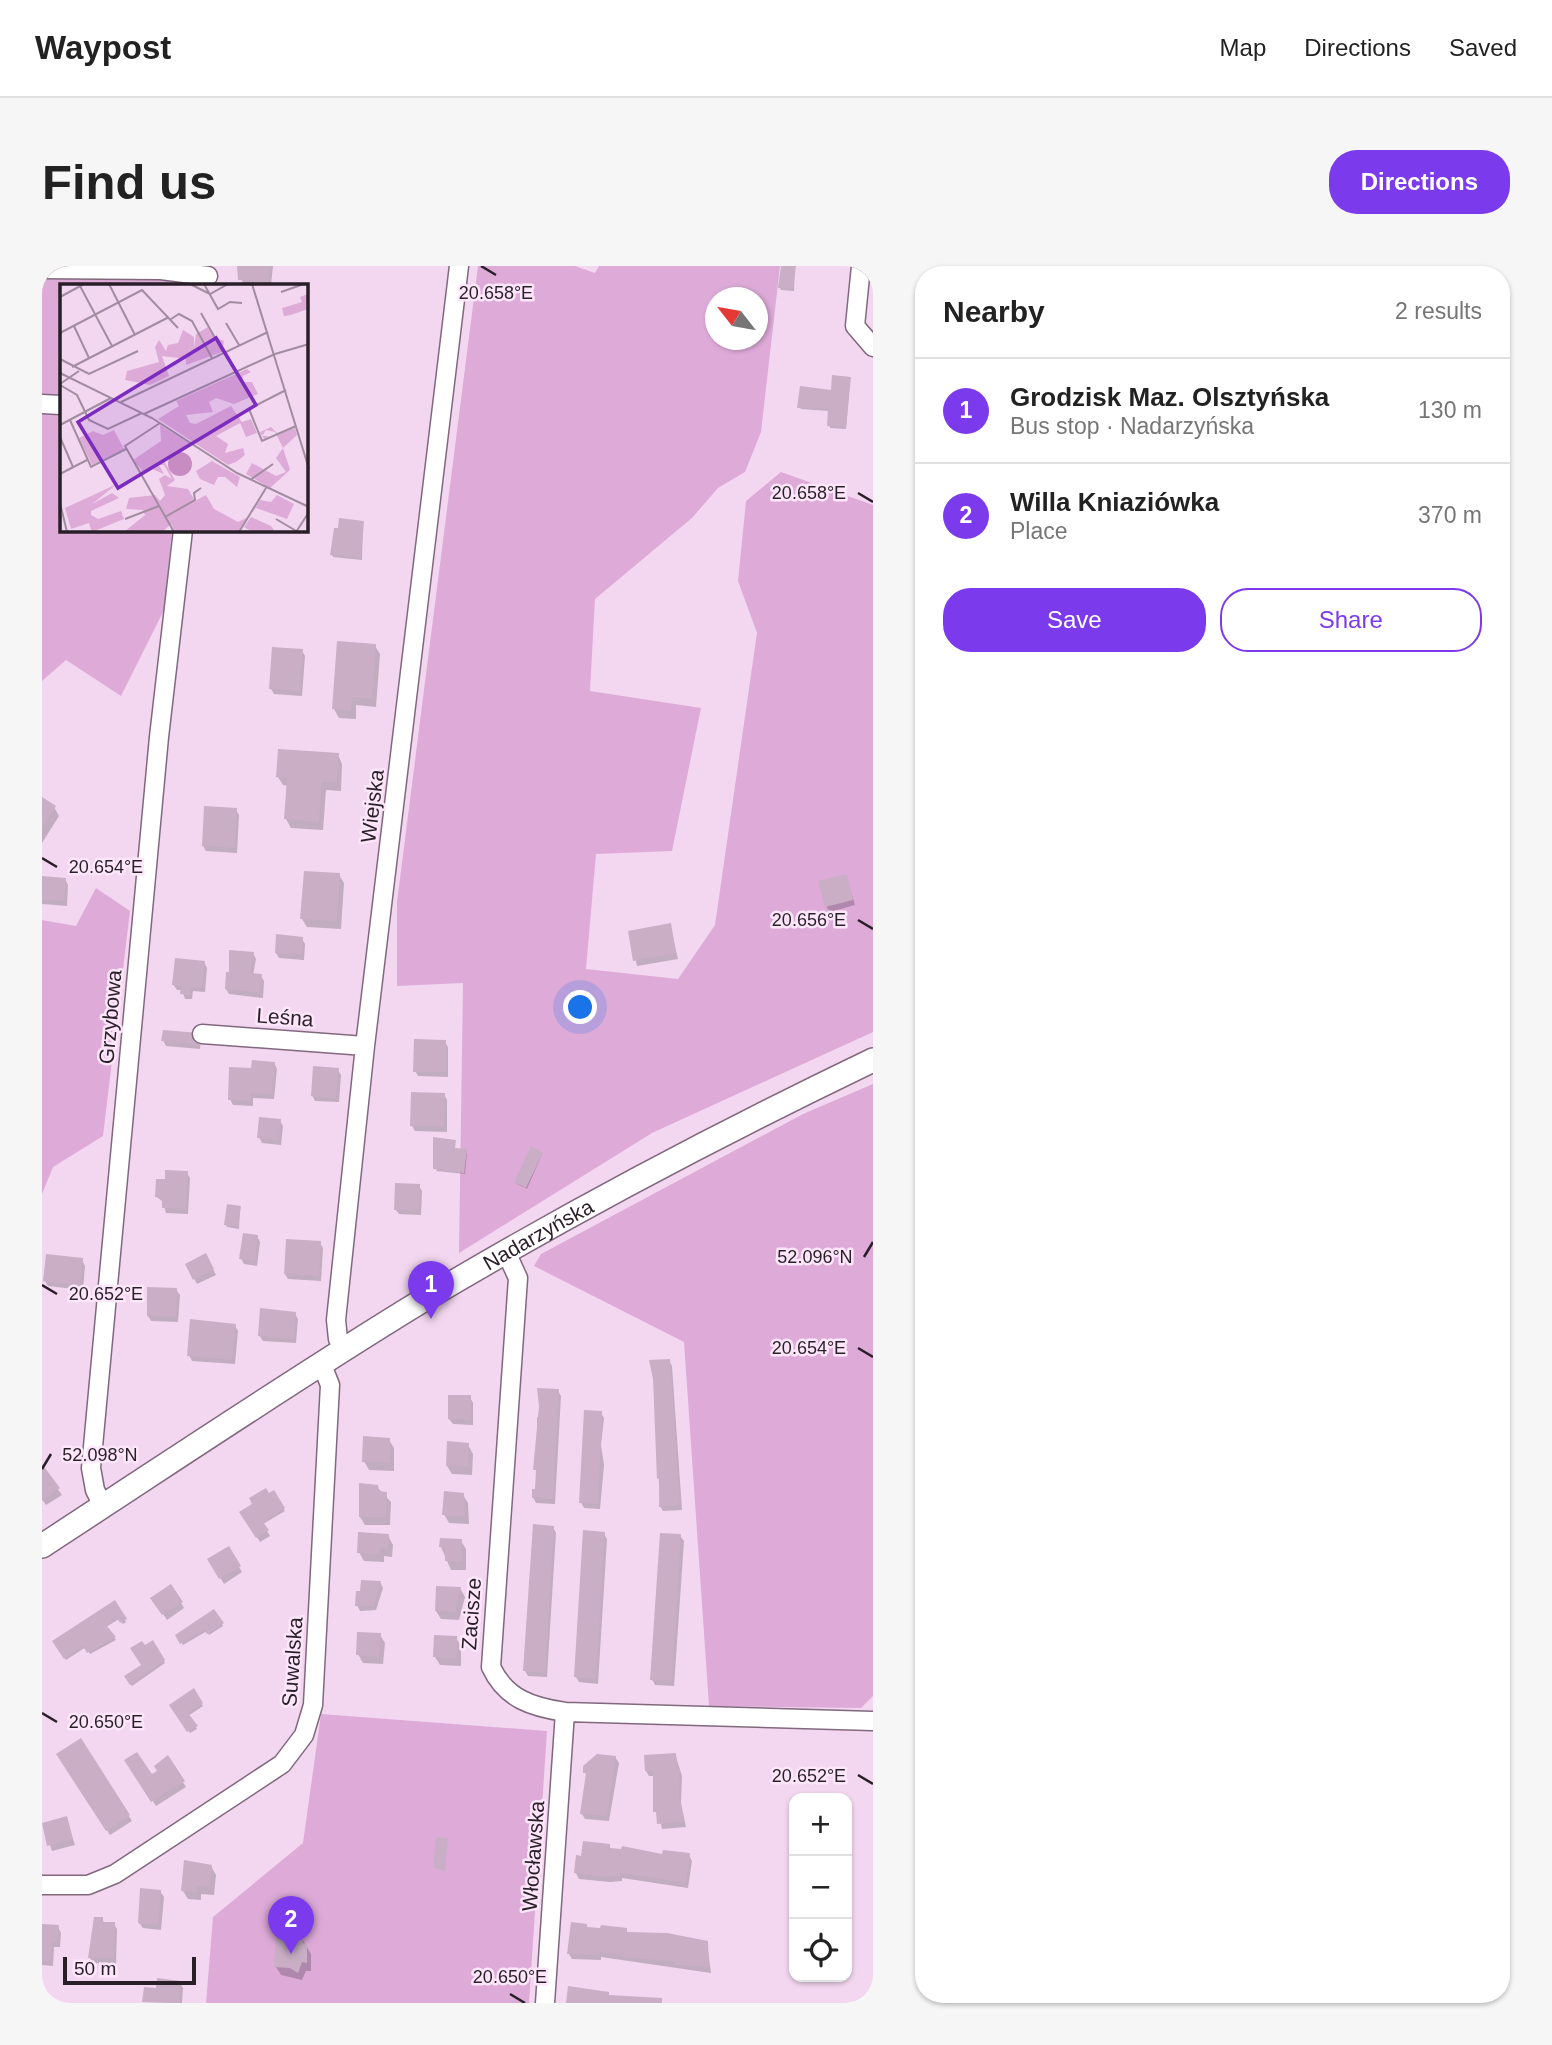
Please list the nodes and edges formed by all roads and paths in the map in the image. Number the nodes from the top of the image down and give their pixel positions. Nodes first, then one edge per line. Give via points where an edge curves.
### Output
1 (459, 266) edge
2 (862, 266) edge
3 (42, 269) edge
4 (208, 276) edge
5 (873, 347) edge
6 (42, 404) edge
7 (60, 405) edge
8 (183, 532) edge
9 (202, 1034) dead end
10 (365, 1046) junction
11 (873, 1060) edge
12 (506, 1252) junction
13 (345, 1349) junction
14 (321, 1365) junction
15 (103, 1506) junction
16 (42, 1546) edge
17 (565, 1712) junction
18 (873, 1721) edge
19 (42, 1885) edge
20 (545, 2003) edge

1 - 10 street, Wiejska
2 - 5 street via 855,326
3 - 4 street via 161,270
6 - 7 street
8 - 15 street, Grzybowa via 91,1468
9 - 10 street, Leśna
10 - 13 street, Wiejska via 336,1320 338,1339
11 - 12 street, Nadarzyńska
12 - 13 street, Nadarzyńska
12 - 17 street, Zacisze via 518,1278 491,1667 517,1699
13 - 14 street, Nadarzyńska
14 - 15 street, Nadarzyńska
14 - 19 street, Suwalska via 330,1385 313,1705 304,1735 294,1751 268,1774 116,1874 88,1885
15 - 16 street, Nadarzyńska
17 - 18 street, Zacisze
17 - 20 street, Włocławska

